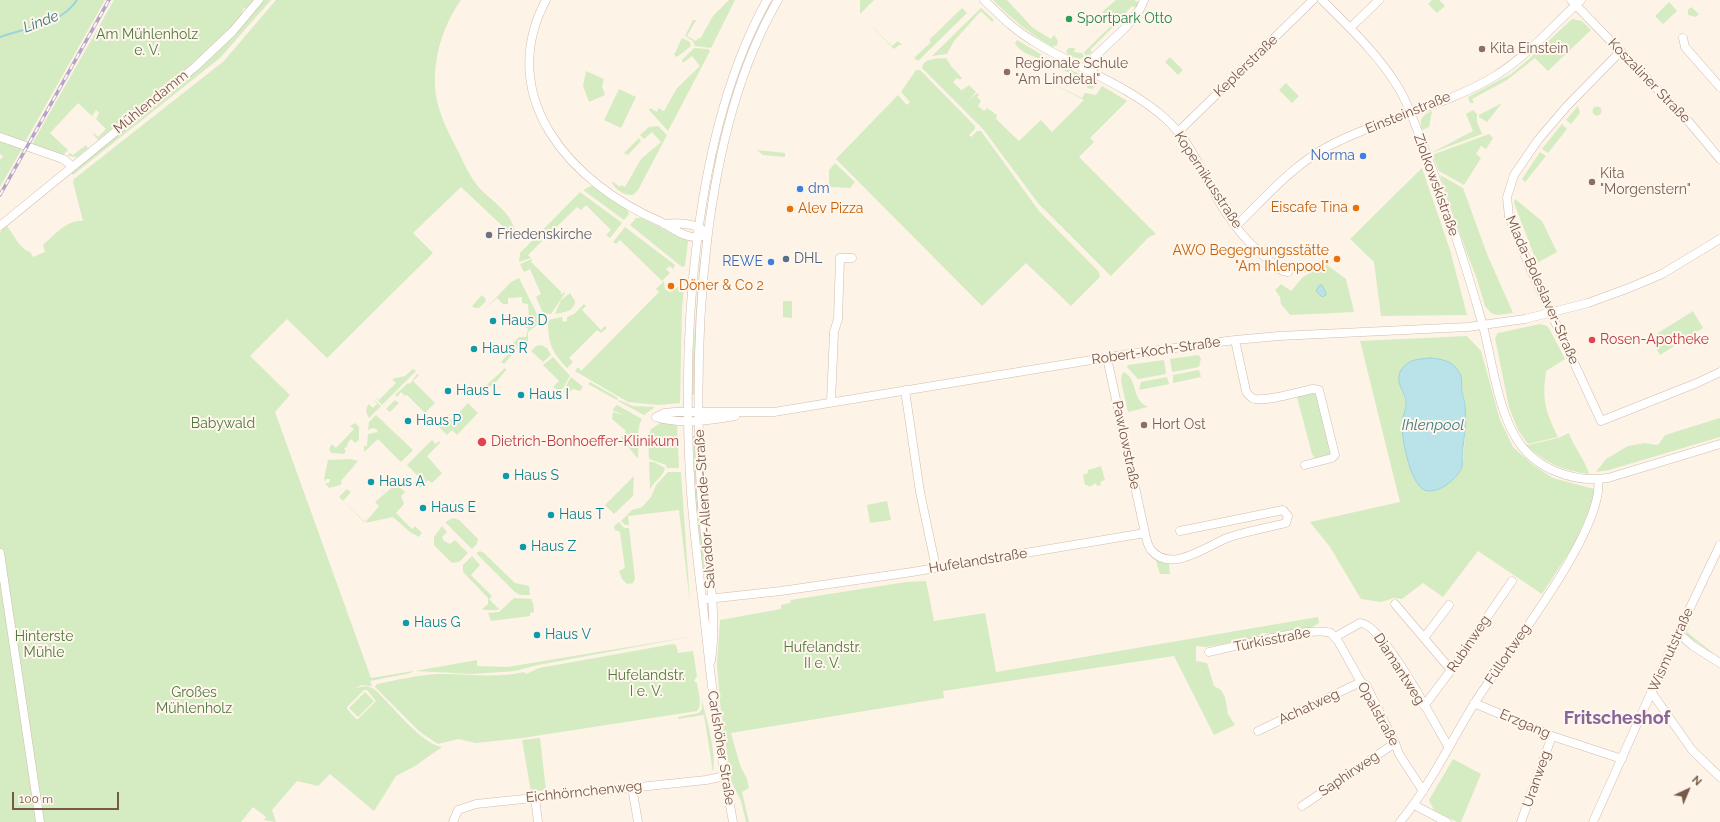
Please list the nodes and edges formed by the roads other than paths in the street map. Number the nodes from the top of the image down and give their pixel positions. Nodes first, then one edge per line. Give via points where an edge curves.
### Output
1 (259, 0) edge
2 (546, 0) edge
3 (767, 0) edge
4 (778, 0) edge
5 (984, 0) edge
6 (1144, 0) edge
7 (1313, 0) edge
8 (1322, 0) edge
9 (1378, 0) edge
10 (1576, 2) edge
11 (1350, 28) junction
12 (1683, 38) dead end
13 (1621, 51) junction
14 (1086, 69) junction
15 (1720, 87) edge
16 (1410, 113) junction
17 (1178, 132) junction
18 (0, 137) edge
19 (1720, 158) edge
20 (72, 166) junction
21 (664, 224) junction
22 (0, 226) edge
23 (1236, 226) junction
24 (700, 227) junction
25 (709, 234) junction
26 (699, 237) junction
27 (1720, 239) edge
28 (852, 258) dead end
29 (1288, 272) dead end
30 (1550, 314) junction
31 (1483, 326) junction
32 (1235, 340) junction
33 (1107, 358) junction
34 (1720, 372) edge
35 (905, 390) junction
36 (832, 402) junction
37 (689, 416) junction
38 (698, 416) junction
39 (1720, 444) edge
40 (1305, 465) dead end
41 (1598, 479) junction
42 (1224, 523) junction
43 (1180, 531) dead end
44 (1145, 533) junction
45 (1227, 538) junction
46 (1720, 545) edge
47 (0, 553) edge
48 (936, 568) junction
49 (1512, 580) dead end
50 (711, 598) junction
51 (702, 600) junction
52 (1395, 604) dead end
53 (1449, 604) dead end
54 (1678, 633) junction
55 (1335, 637) junction
56 (1424, 638) junction
57 (1208, 652) dead end
58 (1720, 663) edge
59 (1451, 670) junction
60 (710, 673) junction
61 (1361, 682) junction
62 (1652, 693) junction
63 (1474, 703) junction
64 (1424, 706) junction
65 (1258, 731) dead end
66 (1552, 736) junction
67 (1395, 743) junction
68 (1448, 746) junction
69 (1622, 760) junction
70 (724, 776) junction
71 (1720, 777) edge
72 (632, 787) junction
73 (1423, 791) junction
74 (534, 797) junction
75 (1414, 805) junction
76 (1302, 806) dead end
77 (40, 822) edge
78 (453, 822) edge
79 (538, 822) edge
80 (638, 822) edge
81 (733, 822) edge
82 (1400, 822) edge
83 (1447, 822) edge
84 (1521, 822) edge
85 (1593, 822) edge

1 - 20 street, Mühlendamm via 209,54
2 - 21 street via 533,32 529,64 532,93 542,121 558,145 590,178 625,203
3 - 24 street, Salvador-Allende-Straße via 751,32 731,85 713,151
4 - 25 street, Salvador-Allende-Straße via 759,36 740,88 722,153
5 - 14 street, Kopernikusstraße via 1028,38
6 - 14 street via 1133,19 1089,62
7 - 17 street, Keplerstraße
8 - 11 street, Ziolkowskistraße
9 - 11 street
10 - 13 street, Koszaliner Straße
10 - 16 street, Einsteinstraße via 1531,48 1502,72
11 - 16 street, Ziolkowskistraße via 1383,65 1398,87
12 - 15 street via 1685,47
13 - 19 street, Koszaliner Straße
13 - 30 street, Mlada-Boleslaver-Straße via 1538,140 1509,187 1509,217
14 - 17 street, Kopernikusstraße via 1146,103
16 - 23 street, Einsteinstraße via 1340,141 1314,155 1290,174
16 - 31 street, Ziolkowskistraße via 1450,221
17 - 23 street, Kopernikusstraße via 1190,148 1223,209
18 - 20 street via 63,159
20 - 22 street
21 - 24 street via 678,223
21 - 26 street via 675,231
23 - 29 street, Kopernikusstraße via 1255,250
24 - 25 street
24 - 26 street, Salvador-Allende-Straße
25 - 26 street
25 - 38 street, Salvador-Allende-Straße via 700,330
26 - 37 street, Salvador-Allende-Straße via 690,329
27 - 30 street, Robert-Koch-Straße via 1662,274 1588,303
28 - 36 street via 840,258
30 - 31 street, Robert-Koch-Straße
30 - 34 street, Mlada-Boleslaver-Straße via 1601,421
31 - 32 street, Robert-Koch-Straße
31 - 41 street, Ziolkowskistraße via 1506,416 1521,446 1538,461 1558,472 1578,478
32 - 33 street, Robert-Koch-Straße
32 - 40 street via 1248,395 1256,399 1319,390 1335,450 1334,457
33 - 35 street, Robert-Koch-Straße
33 - 44 street, Pawlowstraße
35 - 36 street, Robert-Koch-Straße
35 - 48 street via 920,492
36 - 38 street, Robert-Koch-Straße via 712,420
37 - 38 street, Salvador-Allende-Straße
37 - 51 street, Salvador-Allende-Straße via 691,492
38 - 50 street, Salvador-Allende-Straße via 701,493
39 - 41 street, Ziolkowskistraße
41 - 63 street, Füllortweg via 1599,497 1577,550
42 - 43 street
42 - 45 street
42 - 45 street via 1283,510 1288,516 1286,523
44 - 45 street via 1151,550 1161,556 1175,559 1190,556
44 - 48 street, Hufelandstraße
46 - 54 street, Wismutstraße
47 - 77 street
48 - 50 street, Hufelandstraße via 781,592
49 - 59 street, Rubinweg
50 - 51 street, Salvador-Allende-Straße
50 - 60 street, Salvador-Allende-Straße via 714,628
51 - 60 street, Salvador-Allende-Straße
52 - 56 street
53 - 56 street
54 - 58 street
54 - 62 street, Wismutstraße
55 - 57 street, Türkisstraße via 1331,633 1317,631
55 - 61 street, Opalstraße
55 - 64 street, Diamantweg via 1355,624 1368,624 1397,660
56 - 59 street
59 - 64 street, Rubinweg
60 - 70 street, Carlshöher Straße
61 - 65 street, Achatweg
61 - 67 street, Opalstraße via 1366,685
62 - 69 street, Wismutstraße
62 - 71 street via 1692,750
63 - 66 street, Erzgang
63 - 68 street, Füllortweg
64 - 68 street, Diamantweg
66 - 69 street, Erzgang
66 - 84 street, Uranweg
67 - 73 street, Opalstraße via 1399,754
67 - 76 street, Saphirweg
68 - 73 street, Füllortweg
69 - 85 street, Wismutstraße
70 - 72 street, Eichhörnchenweg
70 - 81 street, Carlshöher Straße
72 - 74 street, Eichhörnchenweg
72 - 80 street
73 - 75 street, Füllortweg
74 - 78 street, Eichhörnchenweg via 476,804 458,810
74 - 79 street
75 - 82 street, Füllortweg
75 - 83 street

